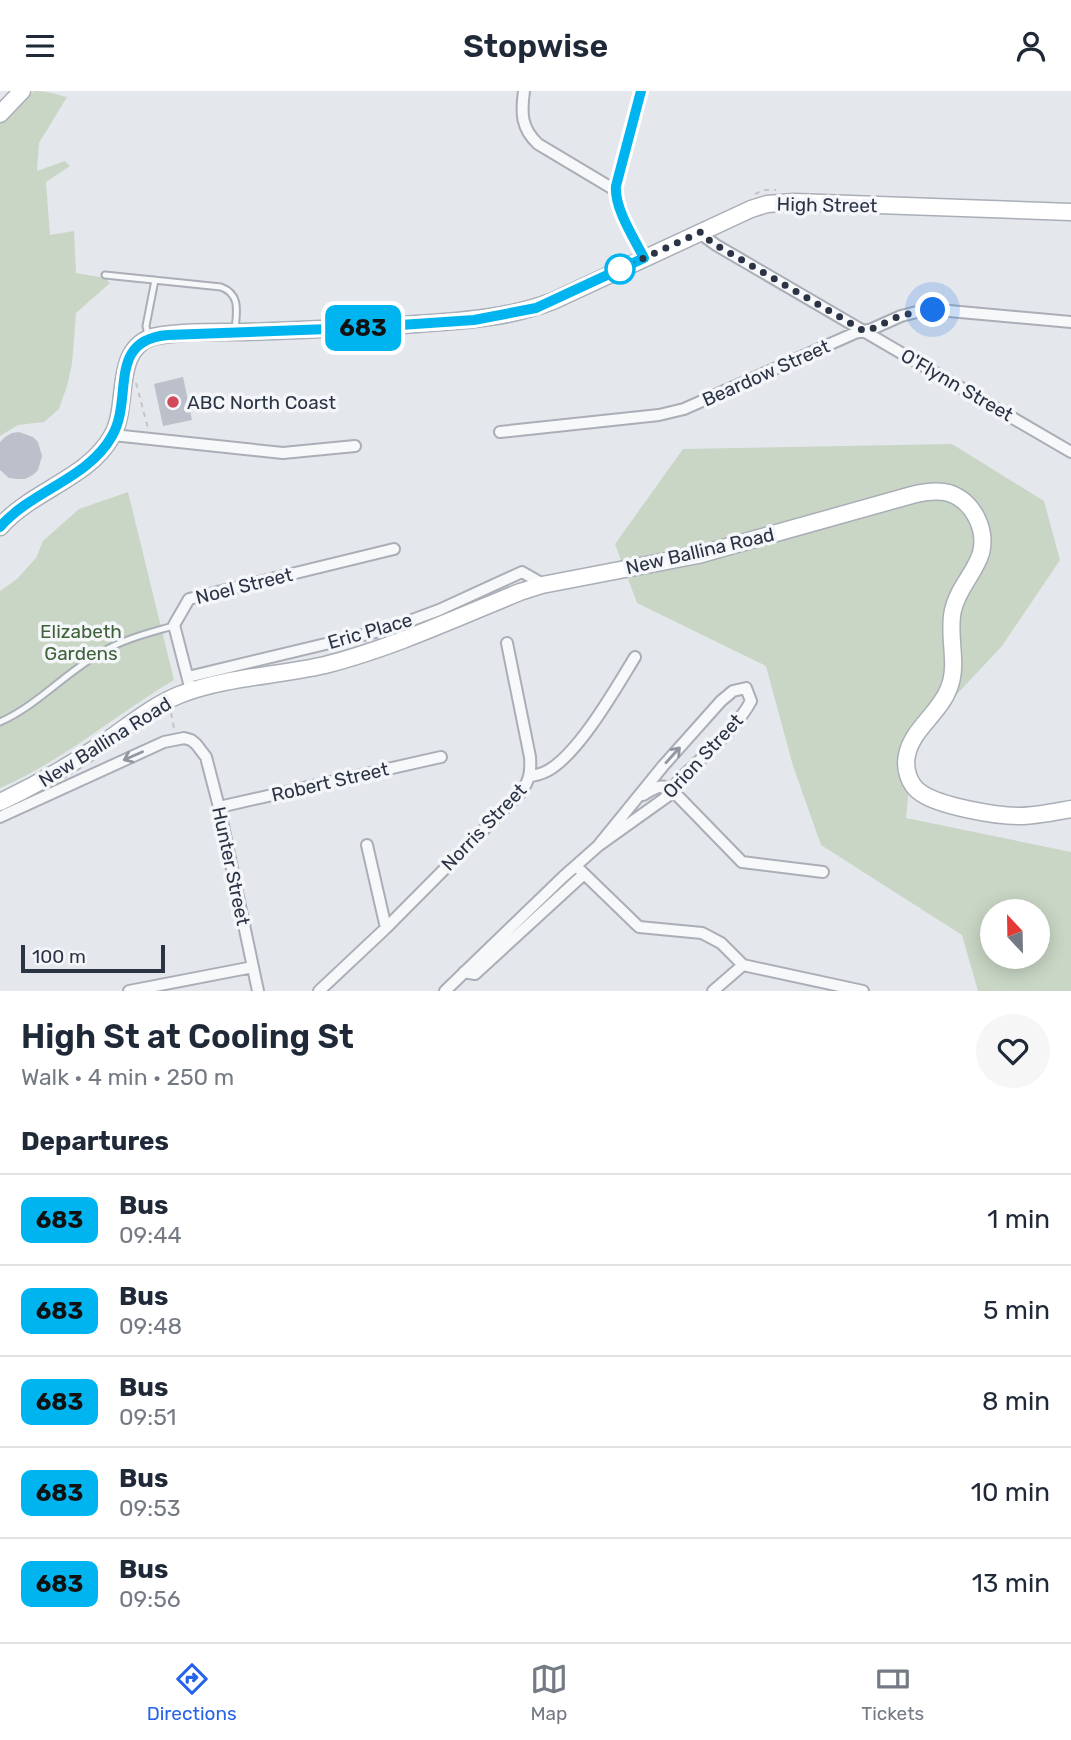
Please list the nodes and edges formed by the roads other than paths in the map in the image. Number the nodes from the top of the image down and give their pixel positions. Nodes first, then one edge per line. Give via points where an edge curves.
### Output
1 (22, 91) edge
2 (524, 91) edge
3 (641, 91) edge
4 (0, 114) edge
5 (615, 190) junction
6 (1071, 212) edge
7 (701, 232) junction
8 (644, 258) junction
9 (106, 275) dead end
10 (155, 280) junction
11 (1071, 322) edge
12 (864, 331) junction
13 (235, 332) junction
14 (149, 338) junction
15 (500, 432) dead end
16 (113, 435) junction
17 (355, 446) dead end
18 (1071, 452) edge
19 (0, 527) edge
20 (394, 549) dead end
21 (174, 626) junction
22 (507, 643) dead end
23 (635, 657) dead end
24 (190, 684) junction
25 (0, 722) edge
26 (441, 757) dead end
27 (531, 776) junction
28 (671, 789) junction
29 (639, 797) junction
30 (0, 802) edge
31 (219, 807) junction
32 (1071, 809) edge
33 (0, 817) edge
34 (367, 845) dead end
35 (598, 846) junction
36 (580, 870) junction
37 (823, 872) dead end
38 (386, 928) junction
39 (743, 965) junction
40 (253, 967) junction
41 (130, 991) edge
42 (258, 991) edge
43 (319, 991) edge
44 (445, 991) edge
45 (713, 991) edge
46 (863, 991) edge

1 - 4 street
2 - 5 street via 522,115 529,136
3 - 5 street
5 - 8 street
6 - 7 street, High Street via 779,202 758,205
7 - 8 street, High Street
7 - 12 street, O'Flynn Street
8 - 13 street, High Street via 536,308 474,320
9 - 10 lane
10 - 13 lane via 229,290 236,300
10 - 14 lane via 146,326
11 - 12 street, Beardow Street via 921,311
12 - 15 street, Beardow Street via 684,409
12 - 18 street, O'Flynn Street
13 - 14 street, High Street
14 - 16 street via 129,357
16 - 17 street via 284,453
16 - 19 street via 101,452 23,505
20 - 21 street, Noel Street via 189,599
21 - 24 street
21 - 25 lane via 102,652
22 - 27 street
23 - 27 street, Norris Street via 572,750 550,770
24 - 30 street, New Ballina Road via 56,773
24 - 32 street, New Ballina Road via 324,665 373,651 543,584 698,555 912,495 947,493 973,510 980,523 980,554 952,612 954,667 948,689 910,746 909,776 921,793 962,808 1020,816
26 - 31 street, Robert Street
27 - 38 street, Norris Street via 521,793
28 - 29 street via 657,787
29 -> 28 street, Orion Street via 721,701 746,688 751,701 743,715
28 - 35 street, Orion Street via 668,796
28 - 37 street via 742,862
29 - 35 street, Orion Street
31 -> 33 street, Hunter Street via 206,757 184,738 163,742
31 - 40 street, Hunter Street
34 - 38 street
35 - 36 street, Orion Street
36 - 39 street via 639,927 702,933 721,943
36 - 44 street, Orion Street via 563,877
38 - 43 street, Norris Street
39 - 45 street
39 - 46 street
40 - 41 street
40 - 42 street, Hunter Street

